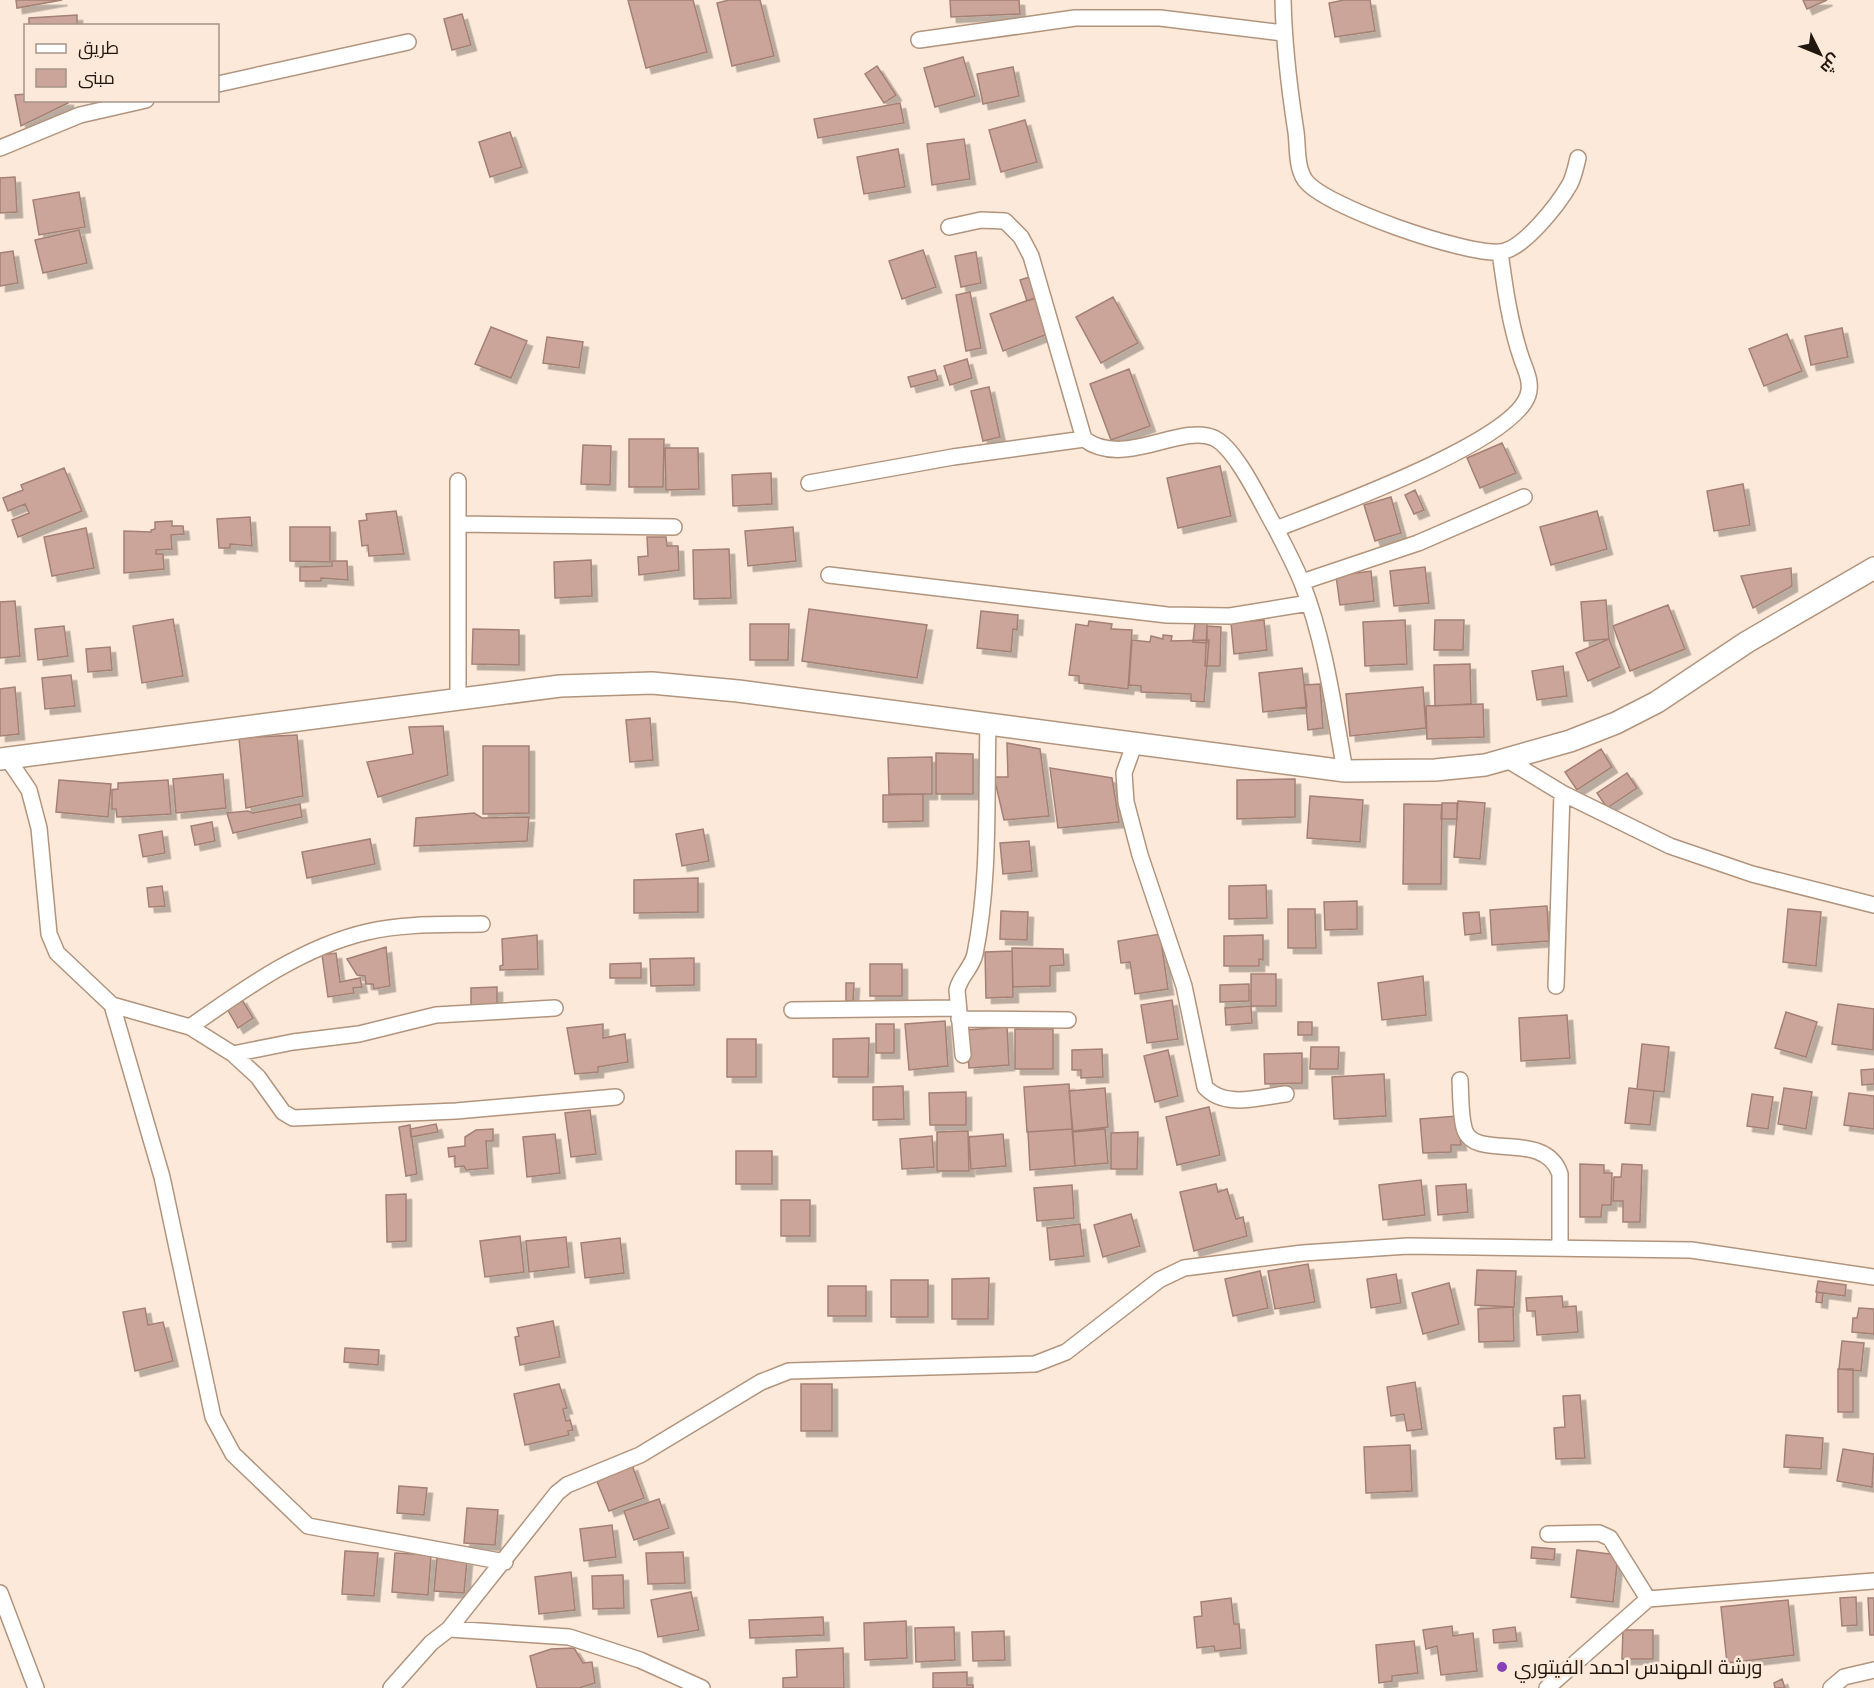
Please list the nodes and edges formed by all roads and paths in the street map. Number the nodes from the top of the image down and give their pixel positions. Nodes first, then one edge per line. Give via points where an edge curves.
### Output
1 (1283, 0) edge
2 (1283, 33) junction
3 (919, 40) dead end
4 (408, 42) dead end
5 (219, 84) edge
6 (137, 102) edge
7 (0, 148) edge
8 (1578, 158) dead end
9 (949, 227) dead end
10 (1500, 252) junction
11 (1084, 439) junction
12 (458, 481) dead end
13 (809, 483) dead end
14 (1524, 497) dead end
15 (458, 524) junction
16 (674, 527) dead end
17 (1276, 529) junction
18 (1874, 568) edge
19 (829, 575) dead end
20 (1302, 582) junction
21 (1309, 603) junction
22 (458, 699) junction
23 (988, 725) junction
24 (1134, 745) junction
25 (4, 759) edge
26 (1506, 759) junction
27 (1345, 771) junction
28 (1562, 793) junction
29 (1874, 905) edge
30 (482, 924) dead end
31 (1556, 986) dead end
32 (112, 1005) junction
33 (555, 1008) dead end
34 (792, 1010) dead end
35 (958, 1013) junction
36 (1068, 1020) dead end
37 (190, 1027) junction
38 (233, 1054) junction
39 (963, 1055) dead end
40 (1460, 1080) dead end
41 (1286, 1094) dead end
42 (616, 1097) dead end
43 (1560, 1248) junction
44 (1874, 1277) edge
45 (1548, 1534) dead end
46 (505, 1562) junction
47 (1874, 1581) edge
48 (0, 1593) edge
49 (1648, 1599) junction
50 (449, 1629) junction
51 (1874, 1670) edge
52 (36, 1688) edge
53 (391, 1688) edge
54 (702, 1688) edge
55 (1547, 1688) edge
56 (1831, 1688) edge

1 - 2 street
2 - 3 street via 1160,18 1075,18
2 - 10 street via 1299,163 1316,192 1441,242
4 - 5 street
6 - 7 street via 80,115
8 - 10 street via 1570,183 1545,216 1516,246
9 - 11 street via 981,220 1005,221 1021,237 1031,256
10 - 17 street via 1515,341 1529,382 1528,397 1482,437 1432,465 1382,489
11 - 13 street
11 - 17 street via 1103,450 1193,436 1213,438 1232,456
12 - 15 street
14 - 20 street via 1418,543
15 - 16 street
15 - 22 street
17 - 20 street
18 - 26 main road via 1747,642 1657,702 1570,741
19 - 21 street via 1167,615 1230,616
20 - 21 street
21 - 27 street via 1332,696
22 - 23 main road via 560,686 652,683
22 - 25 main road
23 - 24 main road
23 - 35 street via 983,890 975,957 959,980
24 - 27 main road
24 - 41 street via 1124,773 1126,802 1184,986 1204,1087 1222,1099
25 - 32 street via 29,790 39,828 49,934 57,953
26 - 27 main road via 1435,770
26 - 28 street
28 - 29 street via 1670,846 1752,874
28 - 31 street
30 - 37 street via 408,926 368,932 319,947 242,990
32 - 37 street
32 - 46 street via 162,1177 213,1417 227,1446 308,1526
33 - 38 street via 436,1015 359,1034
34 - 35 street
35 - 36 street
35 - 39 street
37 - 38 street
38 - 42 street via 258,1077 283,1112 293,1118 456,1112
40 - 43 street via 1465,1131 1470,1139 1530,1149 1556,1163 1560,1174
43 - 44 street via 1691,1250
43 - 46 street via 1408,1246 1209,1263 1184,1268 1159,1280 1066,1352 1035,1364 789,1371 761,1382 640,1455 567,1485 544,1507
45 - 49 street via 1599,1533 1610,1538
46 - 50 street
47 - 49 street
48 - 52 street
49 - 55 street
50 - 53 street
50 - 54 street via 568,1637 640,1660
51 - 56 street via 1844,1677

